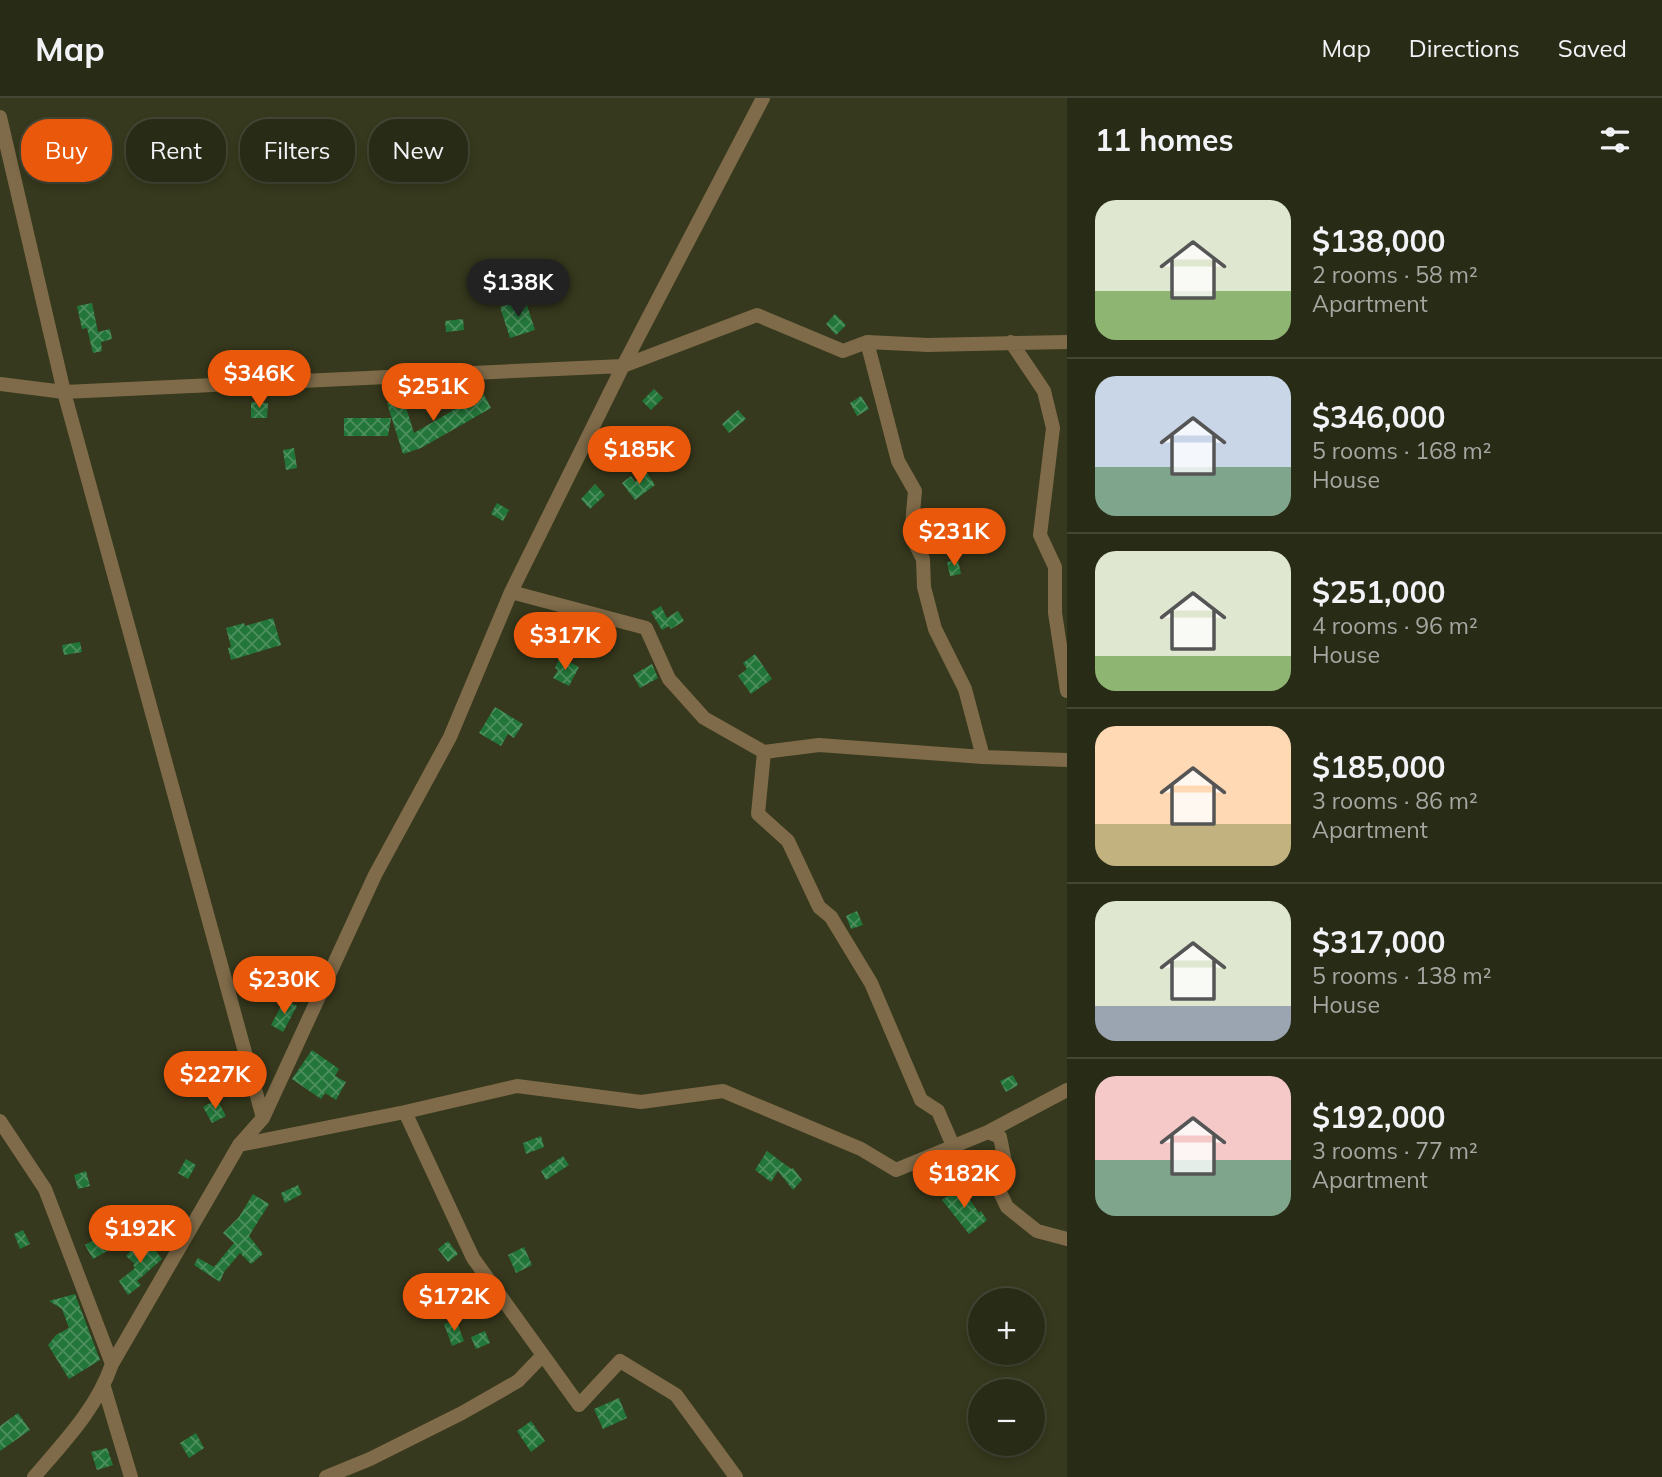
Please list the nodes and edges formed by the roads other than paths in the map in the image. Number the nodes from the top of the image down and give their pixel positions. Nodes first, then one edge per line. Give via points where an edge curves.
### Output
1 (763, 98) edge
2 (0, 117) edge
3 (867, 342) junction
4 (1011, 342) junction
5 (1067, 342) edge
6 (623, 366) junction
7 (0, 384) edge
8 (64, 392) junction
9 (511, 593) junction
10 (1067, 691) edge
11 (764, 752) junction
12 (983, 757) junction
13 (1067, 760) edge
14 (1067, 1090) edge
15 (405, 1112) junction
16 (263, 1118) junction
17 (0, 1121) edge
18 (988, 1132) junction
19 (239, 1145) junction
20 (954, 1148) junction
21 (1067, 1239) edge
22 (543, 1355) junction
23 (112, 1364) junction
24 (104, 1387) junction
25 (34, 1477) edge
26 (131, 1477) edge
27 (326, 1477) edge
28 (736, 1477) edge

1 - 6 street
2 - 8 street
3 - 4 street
3 - 6 street via 843,351 757,315
3 - 12 street via 898,461 915,491 911,536 923,559 924,587 935,629 965,689
4 - 5 street
4 - 10 street via 1044,391 1053,428 1040,535 1055,567 1055,613
6 - 8 street
6 - 9 street
7 - 8 street
8 - 16 street
9 - 11 street via 646,628 670,680 704,718
9 - 16 street via 450,737 375,875
11 - 12 street via 820,746
11 - 20 street via 758,814 788,841 819,907 831,917 871,983 921,1100 938,1111
12 - 13 street
14 - 18 street
15 - 19 street
15 - 20 street via 517,1086 641,1102 723,1091 861,1149 895,1170
15 - 22 street via 473,1258
16 - 19 street
17 - 23 street via 45,1189
18 - 20 street
18 - 21 street via 1000,1137 1004,1162 998,1188 1007,1207 1037,1231
19 - 23 street
22 - 27 street via 518,1381 462,1413
22 - 28 street via 579,1405 620,1361 676,1395
23 - 24 street
24 - 25 street
24 - 26 street

